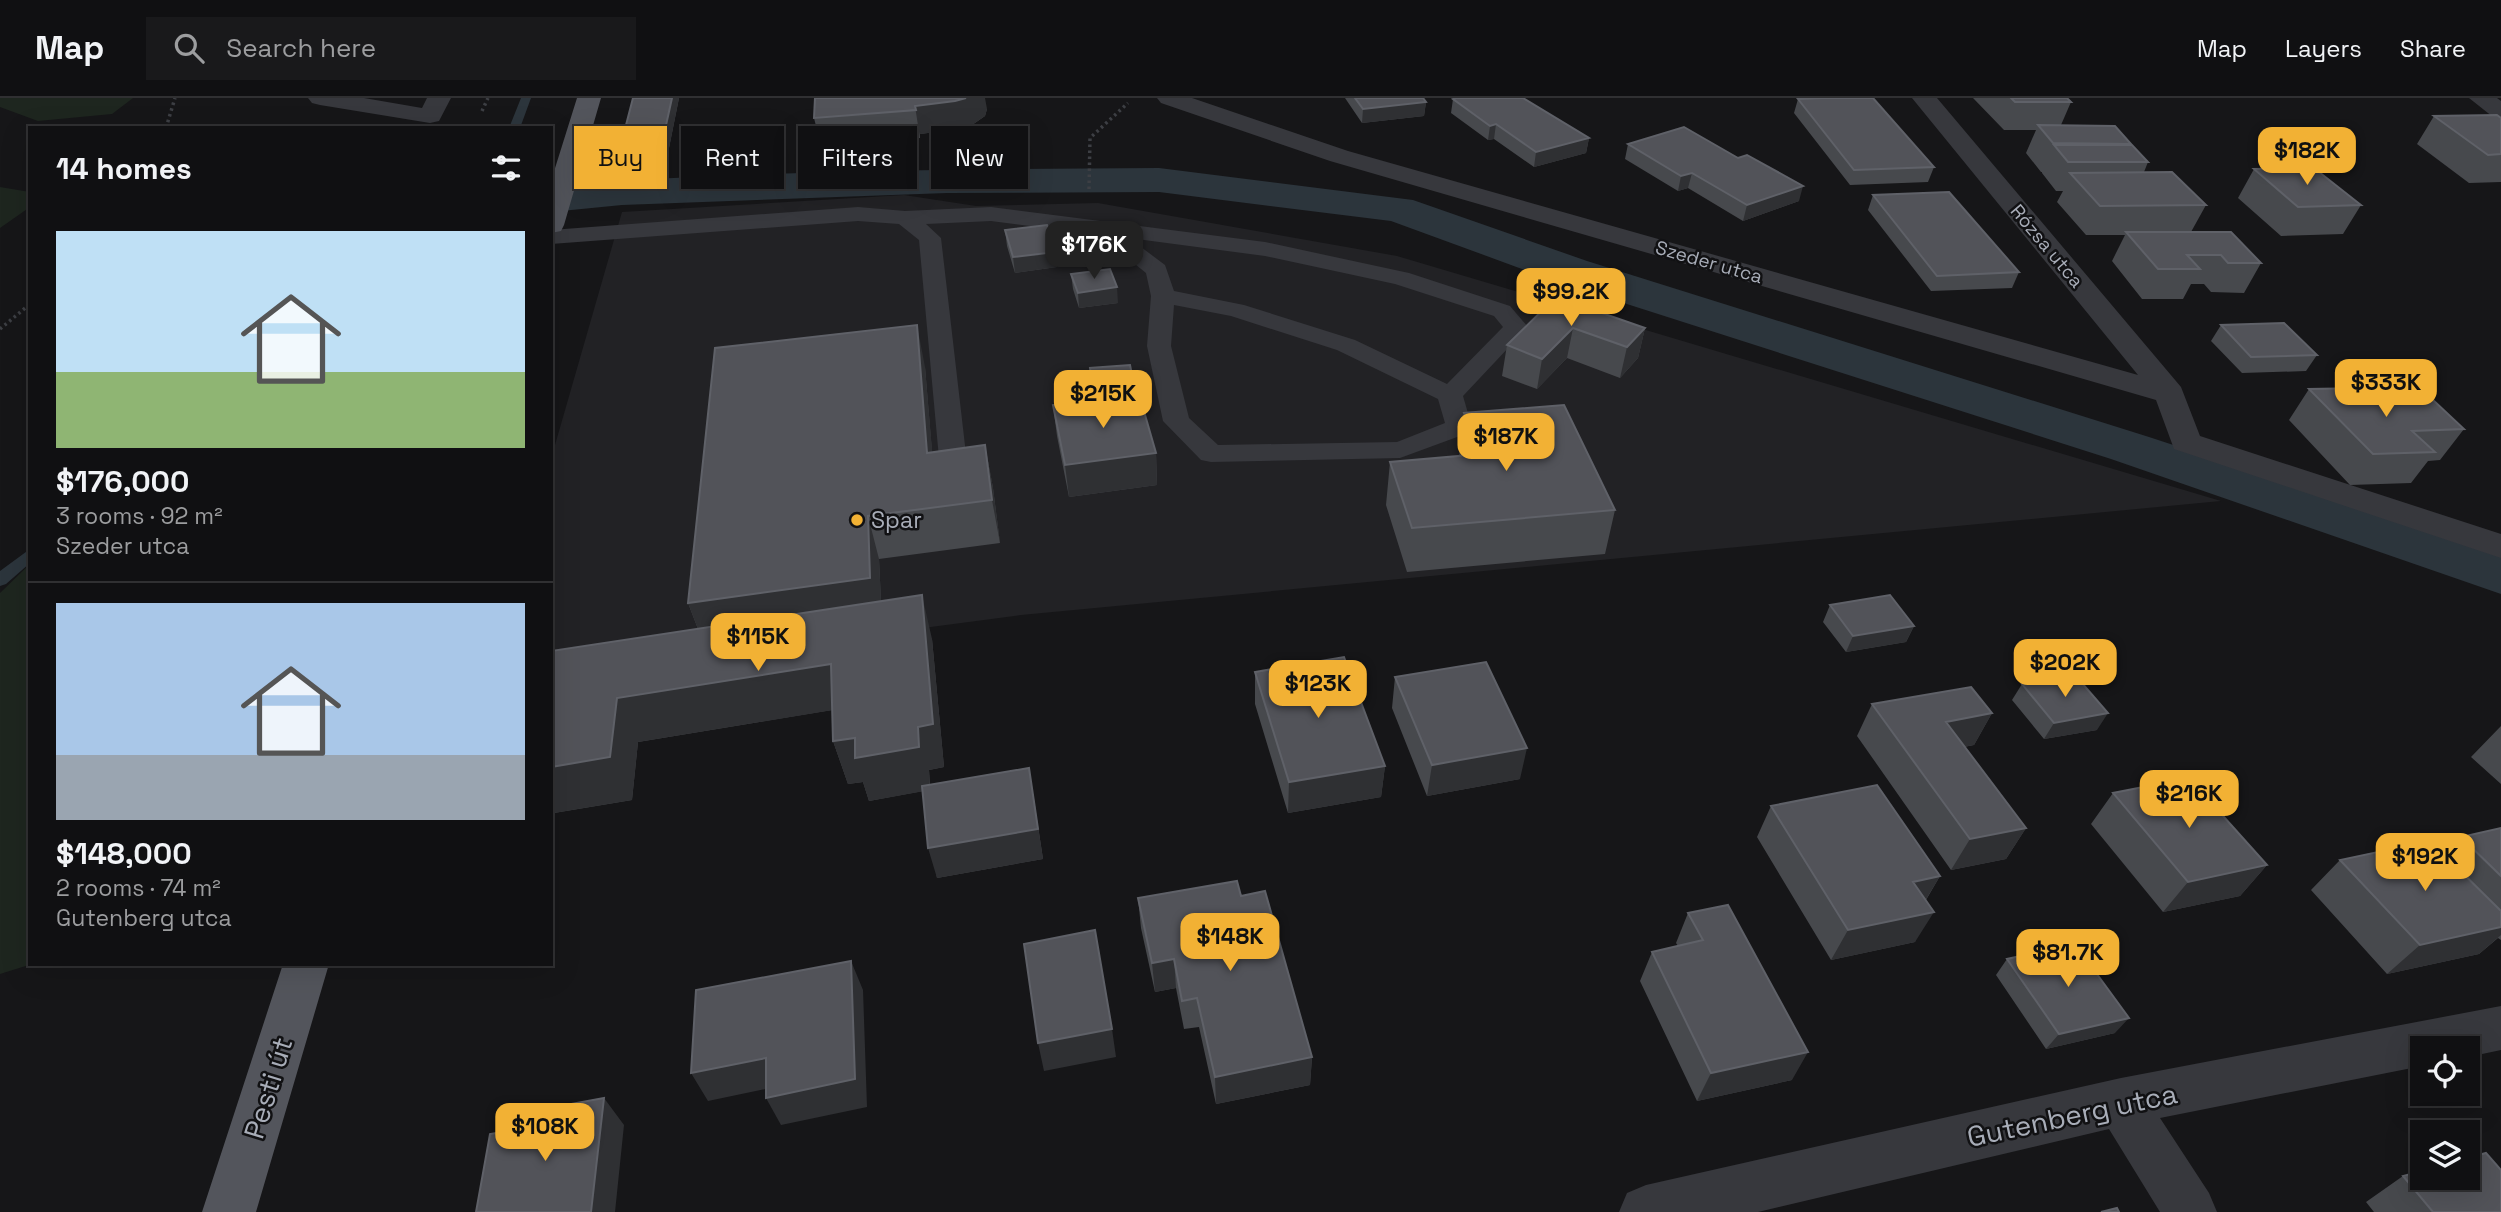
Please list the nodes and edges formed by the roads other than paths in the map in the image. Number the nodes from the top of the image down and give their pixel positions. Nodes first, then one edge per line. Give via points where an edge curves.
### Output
1 (320, 98) edge
2 (589, 98) edge
3 (1169, 98) edge
4 (1924, 98) edge
5 (2481, 98) edge
6 (435, 107) edge
7 (2501, 112) edge
8 (905, 218) junction
9 (553, 222) edge
10 (553, 225) edge
11 (1088, 225) junction
12 (1163, 296) junction
13 (2170, 394) junction
14 (1450, 395) junction
15 (955, 480) edge
16 (2501, 545) edge
17 (305, 966) edge
18 (2501, 1028) edge
19 (2121, 1102) junction
20 (229, 1212) edge
21 (1646, 1212) edge
22 (2190, 1212) edge

1 - 6 street
2 - 9 main road
3 - 13 street, Szeder utca via 1339,156
4 - 13 street, Rózsa utca
5 - 7 street
8 - 10 lane via 858,215
8 - 11 lane via 991,214
8 - 15 lane via 930,238
11 - 12 lane via 1157,270
11 - 14 lane via 1265,249 1401,278 1502,311 1516,327
12 - 14 lane via 1237,310 1346,345
12 - 14 lane via 1159,346 1176,421 1211,454 1400,450 1459,427
13 - 16 street via 2186,442
17 - 20 main road, Pesti út
18 - 19 street, Gutenberg utca
19 - 21 street, Gutenberg utca
19 - 22 street

